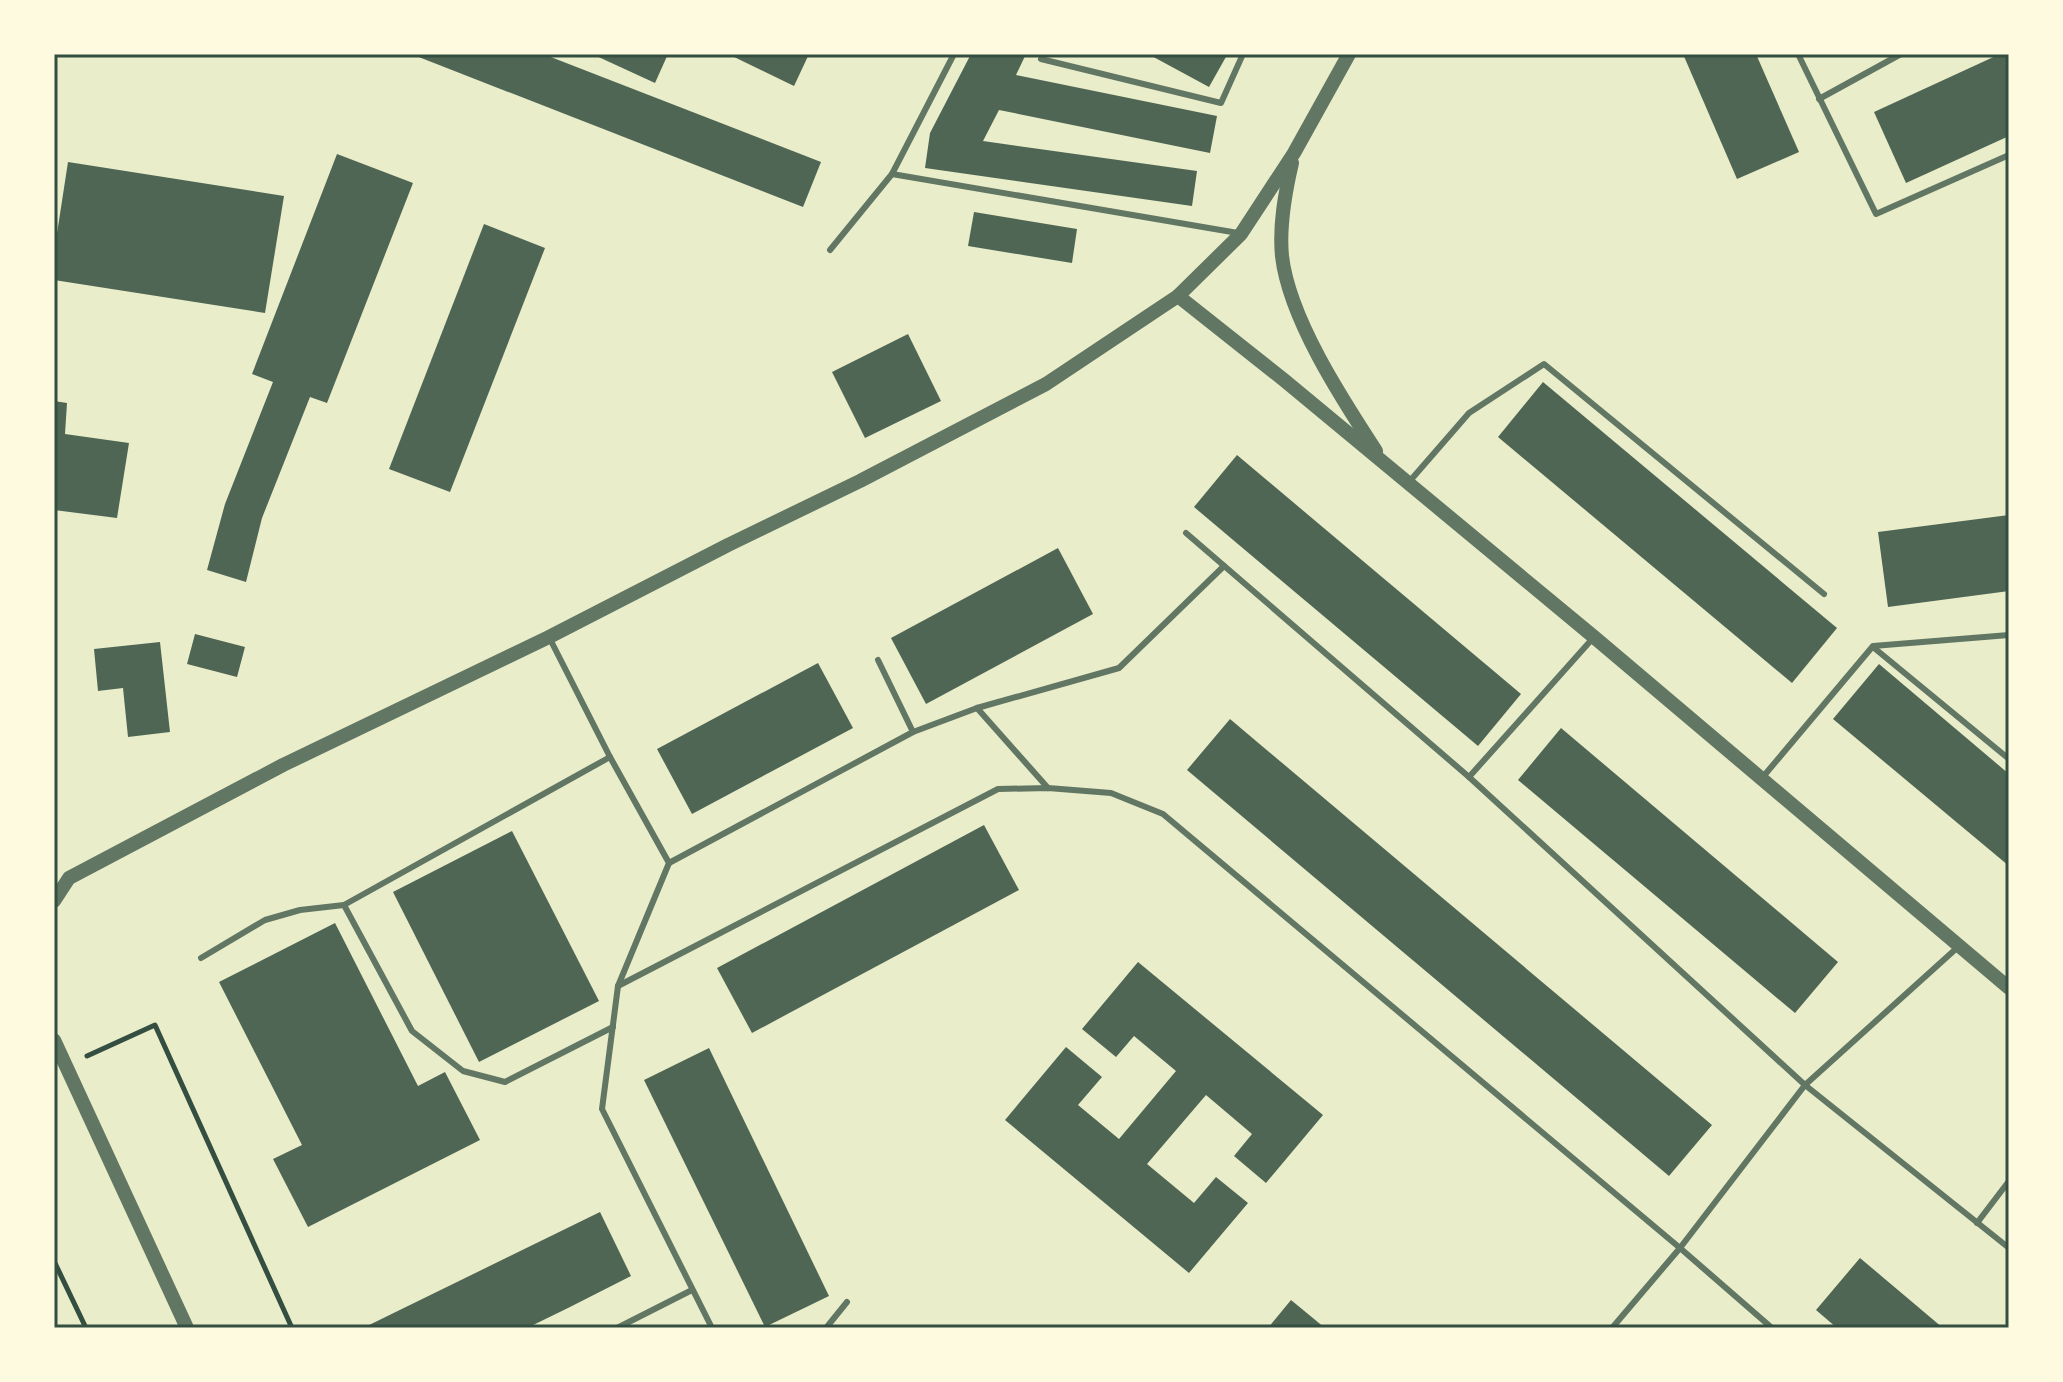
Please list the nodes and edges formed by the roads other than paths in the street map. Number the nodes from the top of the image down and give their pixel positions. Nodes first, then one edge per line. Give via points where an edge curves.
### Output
1 (954, 54) edge
2 (1044, 54) edge
3 (1243, 54) edge
4 (1349, 54) edge
5 (1798, 54) edge
6 (1901, 54) edge
7 (1819, 99) junction
8 (1294, 153) junction
9 (2009, 155) edge
10 (892, 174) junction
11 (1241, 234) junction
12 (830, 250) dead end
13 (1178, 296) junction
14 (1385, 465) junction
15 (1408, 483) junction
16 (1186, 533) dead end
17 (1224, 566) junction
18 (1824, 594) dead end
19 (2009, 635) edge
20 (549, 637) junction
21 (1594, 637) junction
22 (1873, 646) junction
23 (878, 660) dead end
24 (977, 708) junction
25 (913, 732) junction
26 (610, 757) junction
27 (2009, 759) edge
28 (1469, 777) junction
29 (1761, 779) junction
30 (1048, 788) junction
31 (669, 863) junction
32 (54, 901) edge
33 (344, 905) junction
34 (1959, 946) junction
35 (201, 958) dead end
36 (2008, 984) edge
37 (618, 986) junction
38 (613, 1027) junction
39 (54, 1040) edge
40 (1805, 1085) junction
41 (2009, 1181) edge
42 (1977, 1223) junction
43 (1680, 1248) junction
44 (2009, 1248) edge
45 (692, 1290) junction
46 (847, 1302) dead end
47 (187, 1328) edge
48 (617, 1328) edge
49 (712, 1328) edge
50 (826, 1328) edge
51 (1612, 1328) edge
52 (1772, 1328) edge

1 - 10 lane
2 - 3 lane via 1041,59 1221,103
4 - 8 street
5 - 7 lane
6 - 7 lane
7 - 9 lane via 1876,214
8 - 11 street
8 - 14 street via 1281,234 1285,271 1331,380
10 - 11 lane
10 - 12 lane
11 - 13 street
13 - 14 street
13 - 20 street via 1046,384
14 - 15 street
15 - 18 lane via 1469,413 1544,364
15 - 21 street
16 - 17 lane
17 - 24 lane via 1119,668
17 - 28 lane
19 - 22 lane
20 - 26 lane
20 - 32 street via 283,765 82,871 69,878
21 - 28 lane
21 - 29 street
22 - 27 lane
22 - 29 lane
23 - 25 lane
24 - 25 lane
24 - 30 lane
25 - 31 lane
26 - 31 lane
26 - 33 lane
28 - 40 lane
29 - 34 street
30 - 37 lane via 998,789
30 - 43 lane via 1111,793 1163,814
31 - 37 lane
33 - 35 lane via 265,920
33 - 38 lane via 412,1031 463,1071 505,1082
34 - 36 street
34 - 40 lane
37 - 38 lane
38 - 45 lane via 602,1109
39 - 47 street
40 - 42 lane
40 - 43 lane
41 - 42 lane
42 - 44 lane
43 - 51 lane
43 - 52 lane
45 - 48 lane
45 - 49 lane
46 - 50 lane

